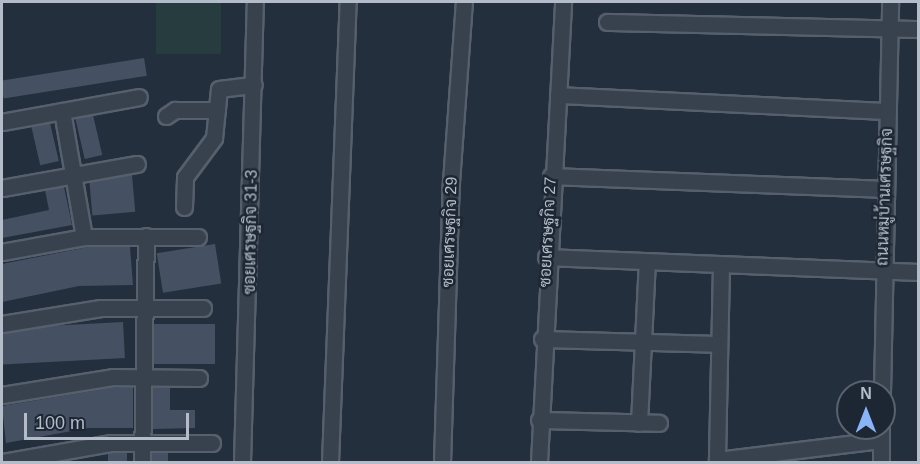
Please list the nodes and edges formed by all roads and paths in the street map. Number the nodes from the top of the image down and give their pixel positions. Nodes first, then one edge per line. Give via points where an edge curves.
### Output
1 (255, 2) edge
2 (348, 2) edge
3 (464, 2) edge
4 (563, 2) edge
5 (890, 2) edge
6 (607, 22) dead end
7 (918, 29) edge
8 (890, 30) junction
9 (254, 85) junction
10 (558, 95) junction
11 (139, 97) dead end
12 (217, 110) junction
13 (62, 111) junction
14 (888, 111) junction
15 (166, 116) dead end
16 (2, 122) edge
17 (137, 164) dead end
18 (73, 175) junction
19 (551, 176) junction
20 (2, 188) edge
21 (886, 189) junction
22 (184, 207) dead end
23 (146, 236) junction
24 (84, 237) junction
25 (198, 237) dead end
26 (2, 252) edge
27 (546, 256) junction
28 (647, 262) junction
29 (721, 266) junction
30 (884, 270) junction
31 (918, 272) edge
32 (144, 307) junction
33 (203, 308) dead end
34 (2, 324) edge
35 (542, 339) junction
36 (643, 342) junction
37 (718, 344) junction
38 (142, 378) junction
39 (199, 378) dead end
40 (882, 380) edge
41 (2, 395) edge
42 (539, 420) junction
43 (639, 423) junction
44 (659, 423) dead end
45 (142, 442) junction
46 (212, 443) dead end
47 (881, 445) edge
48 (3, 462) edge
49 (142, 462) edge
50 (242, 462) edge
51 (330, 462) edge
52 (442, 462) edge
53 (539, 462) edge

1 - 9 street, ซอยเศรษฐกิจ 31-3
2 - 51 street
3 - 52 street, ซอยเศรษฐกิจ 29 via 451,182
4 - 10 street, ซอยเศรษฐกิจ 27
5 - 8 street, ถนนหมู่บ้านเศรษฐกิจ
6 - 8 street
7 - 8 street
8 - 14 street, ถนนหมู่บ้านเศรษฐกิจ
9 - 12 street via 222,86
9 - 50 street, ซอยเศรษฐกิจ 31-3
10 - 14 street
10 - 19 street, ซอยเศรษฐกิจ 27
11 - 13 street
12 - 15 street via 175,110
12 - 22 street via 214,138 185,177
13 - 16 street
13 - 18 street
14 - 21 street, ถนนหมู่บ้านเศรษฐกิจ
17 - 18 street
18 - 20 street
18 - 24 street
19 - 21 street
19 - 27 street, ซอยเศรษฐกิจ 27
21 - 30 street, ถนนหมู่บ้านเศรษฐกิจ
23 - 24 street
23 - 25 street
23 - 32 street
24 - 26 street
27 - 28 street
27 - 35 street, ซอยเศรษฐกิจ 27
28 - 29 street
28 - 36 street
29 - 30 street
29 - 37 street
30 - 31 street
30 - 40 street, ถนนหมู่บ้านเศรษฐกิจ
32 - 33 street
32 - 34 street via 101,308
32 - 38 street
35 - 36 street
35 - 42 street, ซอยเศรษฐกิจ 27
36 - 37 street
36 - 43 street
37 - 47 street via 717,460
38 - 39 street
38 - 41 street via 86,380
38 - 45 street
42 - 43 street
42 - 53 street, ซอยเศรษฐกิจ 27
43 - 44 street
45 - 46 street
45 - 48 street
45 - 49 street

